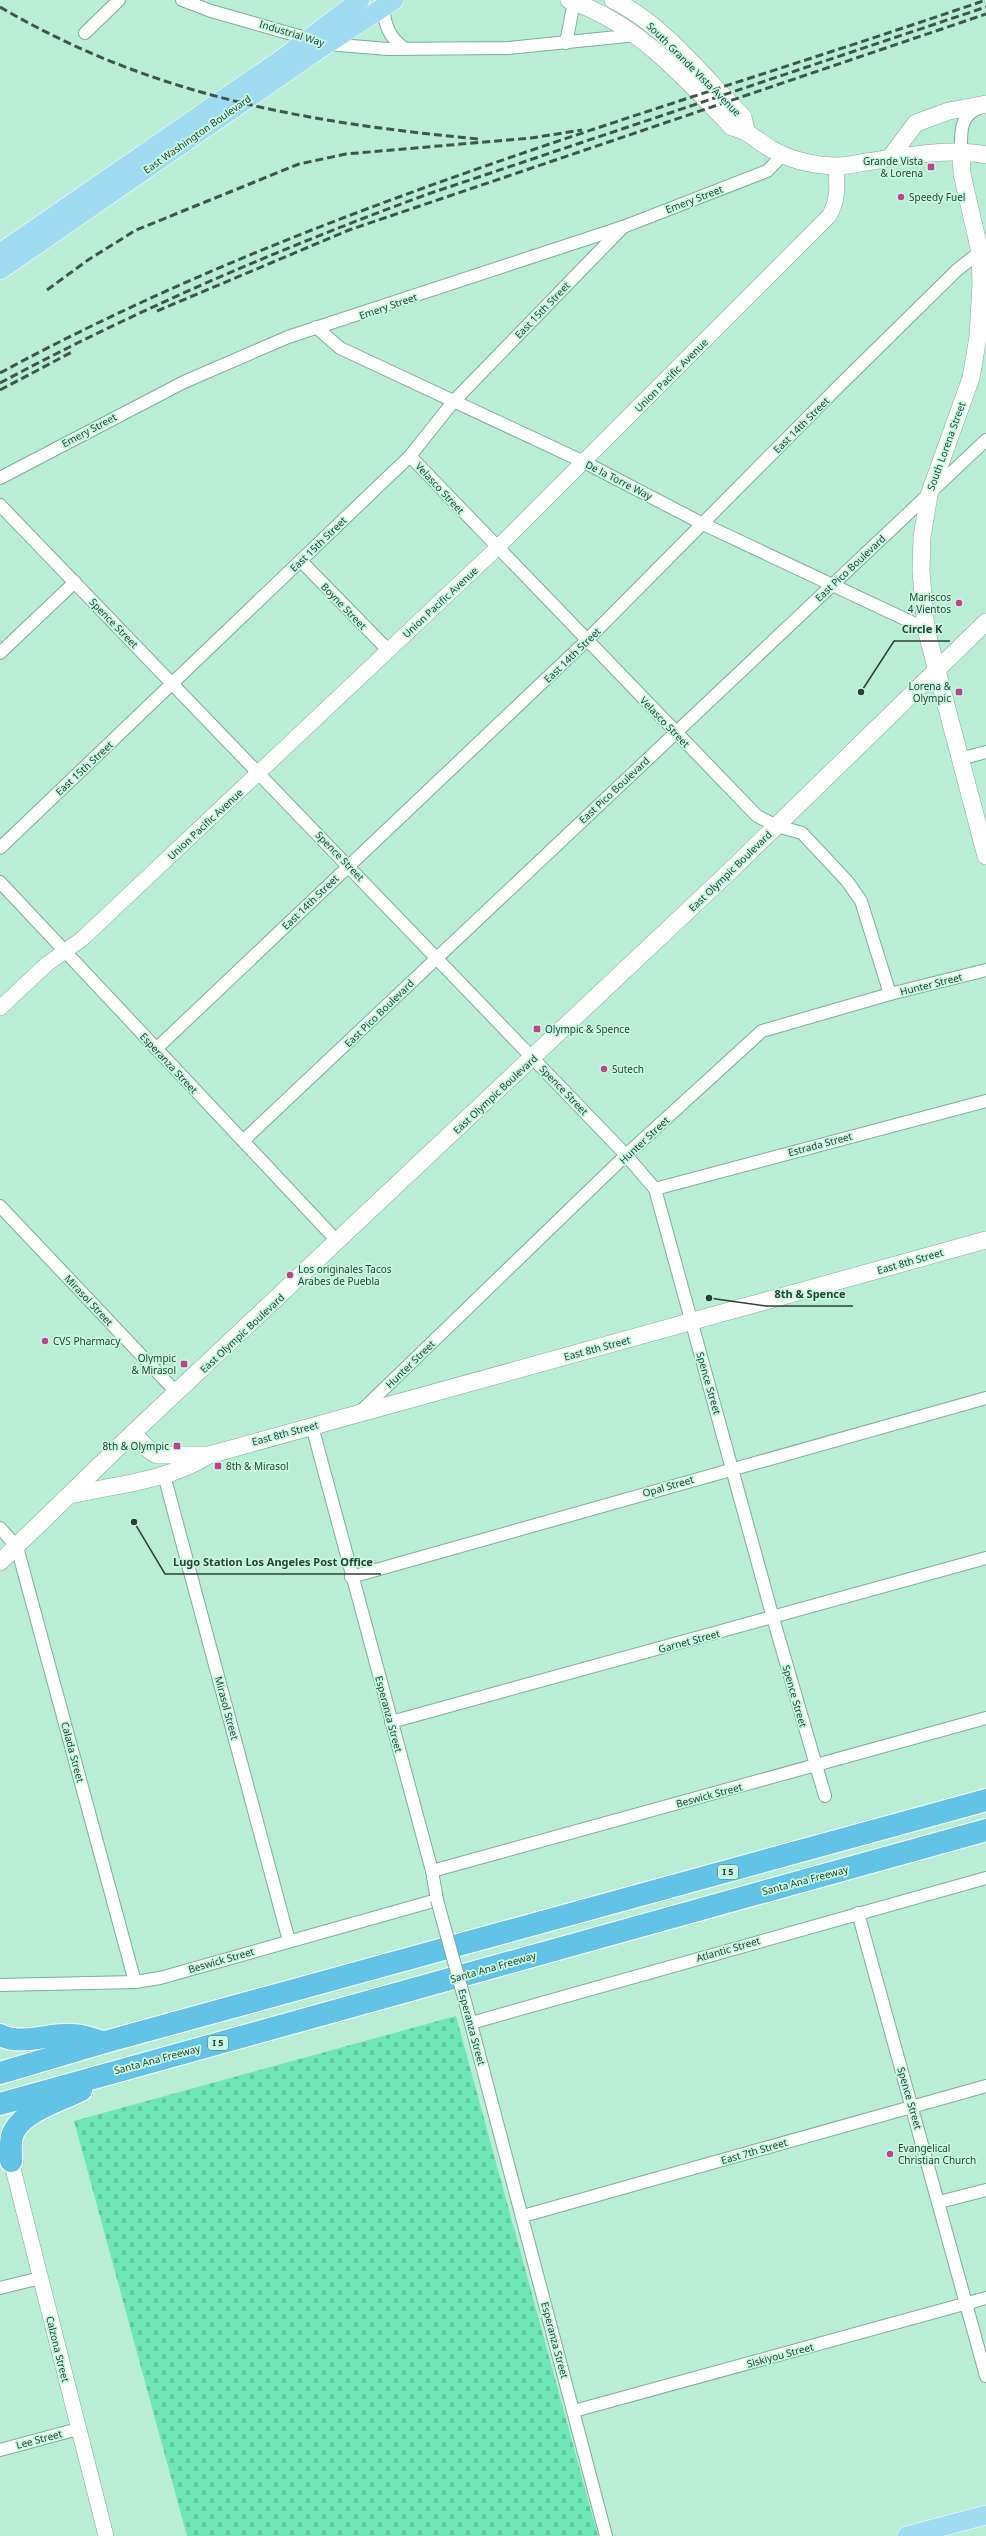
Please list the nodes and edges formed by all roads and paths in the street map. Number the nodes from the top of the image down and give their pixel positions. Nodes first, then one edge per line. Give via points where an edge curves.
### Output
1 (118, 0) edge
2 (182, 0) edge
3 (360, 0) edge
4 (613, 0) edge
5 (572, 1) edge
6 (389, 4) edge
7 (643, 29) junction
8 (85, 33) dead end
9 (318, 41) junction
10 (566, 43) junction
11 (404, 48) junction
12 (986, 105) edge
13 (961, 152) junction
14 (783, 155) junction
15 (986, 155) edge
16 (889, 159) junction
17 (836, 166) junction
18 (623, 226) junction
19 (980, 252) junction
20 (0, 253) edge
21 (0, 270) edge
22 (316, 327) junction
23 (453, 402) junction
24 (986, 440) edge
25 (410, 456) junction
26 (584, 462) junction
27 (0, 478) edge
28 (929, 495) junction
29 (0, 505) edge
30 (703, 524) junction
31 (497, 548) junction
32 (301, 561) junction
33 (75, 582) junction
34 (833, 585) junction
35 (986, 622) edge
36 (926, 629) junction
37 (586, 641) junction
38 (388, 650) junction
39 (0, 653) edge
40 (937, 670) junction
41 (173, 684) junction
42 (675, 732) junction
43 (986, 752) edge
44 (960, 759) junction
45 (260, 773) junction
46 (777, 826) junction
47 (0, 848) edge
48 (986, 856) edge
49 (349, 866) junction
50 (0, 882) edge
51 (65, 951) junction
52 (437, 958) junction
53 (986, 970) edge
54 (890, 994) junction
55 (0, 1008) edge
56 (156, 1049) junction
57 (532, 1058) junction
58 (986, 1100) edge
59 (243, 1141) junction
60 (626, 1155) junction
61 (655, 1189) junction
62 (0, 1206) edge
63 (986, 1240) edge
64 (338, 1242) junction
65 (691, 1322) junction
66 (177, 1393) junction
67 (986, 1398) edge
68 (360, 1412) junction
69 (312, 1426) junction
70 (133, 1433) junction
71 (209, 1455) junction
72 (733, 1468) junction
73 (164, 1475) junction
74 (70, 1495) junction
75 (0, 1528) edge
76 (17, 1546) junction
77 (986, 1558) edge
78 (0, 1562) edge
79 (351, 1577) junction
80 (773, 1618) junction
81 (986, 1718) edge
82 (391, 1722) junction
83 (814, 1766) junction
84 (825, 1796) dead end
85 (986, 1800) edge
86 (986, 1830) edge
87 (432, 1871) junction
88 (986, 1878) edge
89 (437, 1900) junction
90 (858, 1913) junction
91 (289, 1941) junction
92 (135, 1982) junction
93 (0, 1985) edge
94 (471, 2022) junction
95 (0, 2035) edge
96 (105, 2042) junction
97 (123, 2069) junction
98 (0, 2073) edge
99 (986, 2086) edge
100 (0, 2104) edge
101 (912, 2107) junction
102 (6, 2156) edge
103 (986, 2190) edge
104 (940, 2202) junction
105 (523, 2216) junction
106 (40, 2278) junction
107 (0, 2288) edge
108 (986, 2298) edge
109 (967, 2304) junction
110 (986, 2376) edge
111 (574, 2411) junction
112 (78, 2429) junction
113 (0, 2450) edge
114 (986, 2515) edge
115 (106, 2536) edge
116 (606, 2536) edge
117 (907, 2536) edge

1 - 8 street
2 - 9 street, Industrial Way via 211,11
3 - 9 main road, East Washington Boulevard
4 - 7 main road, South Grande Vista Avenue
5 - 7 main road, South Grande Vista Avenue
5 - 10 street
6 - 9 main road, East Washington Boulevard
6 - 11 street via 386,26 390,35
7 - 10 street, Industrial Way
7 - 14 main road, South Grande Vista Avenue via 658,51 732,127 746,130 763,144
9 - 11 street, Industrial Way via 388,49
9 - 20 main road, East Washington Boulevard
9 - 21 main road, East Washington Boulevard
10 - 11 street, Industrial Way via 444,50
12 - 13 street via 970,112 964,120
12 - 16 main road via 950,111 916,123
13 - 15 main road, South Grande Vista Avenue
13 - 16 main road, South Grande Vista Avenue via 930,153
13 - 19 main road, South Lorena Street via 962,174
14 - 17 main road, South Grande Vista Avenue via 805,162
14 - 18 street, Emery Street via 767,171
16 - 17 main road, South Grande Vista Avenue
17 - 26 street, Union Pacific Avenue via 838,193 829,216
18 - 22 street, Emery Street via 357,316
18 - 23 street, East 15th Street
19 - 28 main road, South Lorena Street via 981,311 976,358
19 - 30 street, East 14th Street via 946,281
22 - 23 street, De la Torre Way via 340,348
22 - 27 street, Emery Street via 184,382
23 - 25 street, East 15th Street
23 - 26 street, De la Torre Way
24 - 28 street, East Pico Boulevard
25 - 31 street, Velasco Street
25 - 32 street, East 15th Street
26 - 30 street, De la Torre Way
26 - 31 street, Union Pacific Avenue
28 - 34 street, East Pico Boulevard
28 - 36 main road, South Lorena Street via 922,537 921,572
29 - 33 street, Spence Street
30 - 34 street, De la Torre Way
30 - 37 street, East 14th Street
31 - 37 street, Velasco Street
31 - 38 street, Union Pacific Avenue
32 - 38 street, Boyne Street
32 - 41 street, East 15th Street
33 - 39 street
33 - 41 street, Spence Street
34 - 36 street, De la Torre Way
34 - 42 street, East Pico Boulevard
35 - 40 main road, East Olympic Boulevard
36 - 40 main road, South Lorena Street
37 - 42 street, Velasco Street
37 - 49 street, East 14th Street
38 - 45 street, Union Pacific Avenue
40 - 44 main road, South Lorena Street
40 - 46 main road, East Olympic Boulevard
41 - 45 street, Spence Street
41 - 47 street, East 15th Street
42 - 46 street, Velasco Street via 759,818
42 - 52 street, East Pico Boulevard
43 - 44 street
44 - 48 main road, South Lorena Street
45 - 49 street, Spence Street
45 - 51 street, Union Pacific Avenue via 82,939
46 - 54 street, Velasco Street via 802,833 829,860 861,900
46 - 57 main road, East Olympic Boulevard
49 - 52 street, Spence Street
49 - 56 street, East 14th Street
50 - 51 street, Esperanza Street
51 - 55 street, Union Pacific Avenue via 47,964
51 - 56 street, Esperanza Street
52 - 57 street, Spence Street
52 - 59 street, East Pico Boulevard
53 - 54 street, Hunter Street
54 - 60 street, Hunter Street via 762,1031
56 - 59 street, Esperanza Street
57 - 60 street, Spence Street
57 - 64 main road, East Olympic Boulevard
58 - 61 street, Estrada Street
59 - 64 street, Esperanza Street
60 - 61 street, Spence Street
60 - 68 street, Hunter Street
61 - 65 street, Spence Street
62 - 66 street, Mirasol Street
63 - 65 main road, East 8th Street
64 - 66 main road, East Olympic Boulevard
65 - 68 main road, East 8th Street
65 - 72 street, Spence Street
66 - 70 main road, East Olympic Boulevard
67 - 72 street, Opal Street
68 - 69 main road, East 8th Street
69 - 71 main road, East 8th Street
69 - 79 street, Esperanza Street
70 - 71 main road, East 8th Street via 157,1455
70 - 74 main road, East Olympic Boulevard
71 - 73 main road, East 8th Street via 192,1466
72 - 79 street, Opal Street
72 - 80 street, Spence Street
73 - 74 main road, East 8th Street
73 - 91 street, Mirasol Street
74 - 76 main road, East Olympic Boulevard
75 - 76 street, Calada Street
76 - 78 main road, East Olympic Boulevard
76 - 92 street, Calada Street
77 - 80 street, Garnet Street
79 - 82 street, Esperanza Street
80 - 82 street, Garnet Street
80 - 83 street, Spence Street
81 - 83 street, Beswick Street
82 - 87 street, Esperanza Street
83 - 84 street, Spence Street
83 - 87 street, Beswick Street
85 - 96 highway, I 5
86 - 97 highway, Santa Ana Freeway / I 5
87 - 89 street, Esperanza Street
88 - 90 street, Atlantic Street
89 - 91 street, Beswick Street
89 - 94 street, Esperanza Street, bridge
90 - 94 street, Atlantic Street
90 - 101 street, Spence Street
91 - 92 street, Beswick Street via 160,1978
92 - 93 street, Beswick Street
94 - 105 street, Esperanza Street
95 - 96 highway via 24,2039 74,2035
96 - 98 highway, I 5
97 - 100 highway, Santa Ana Freeway / I 5
97 - 102 highway via 21,2121 12,2136
99 - 101 street, East 7th Street
101 - 104 street, Spence Street
101 - 105 street, East 7th Street
102 - 106 street, Calzona Street
103 - 104 street
104 - 109 street, Spence Street
105 - 111 street, Esperanza Street
106 - 107 street
106 - 112 street, Calzona Street
108 - 109 street, Siskiyou Street
109 - 110 street, Spence Street
109 - 111 street, Siskiyou Street
111 - 116 street, Esperanza Street
112 - 113 street, Lee Street
112 - 115 street, Calzona Street
114 - 117 main road

